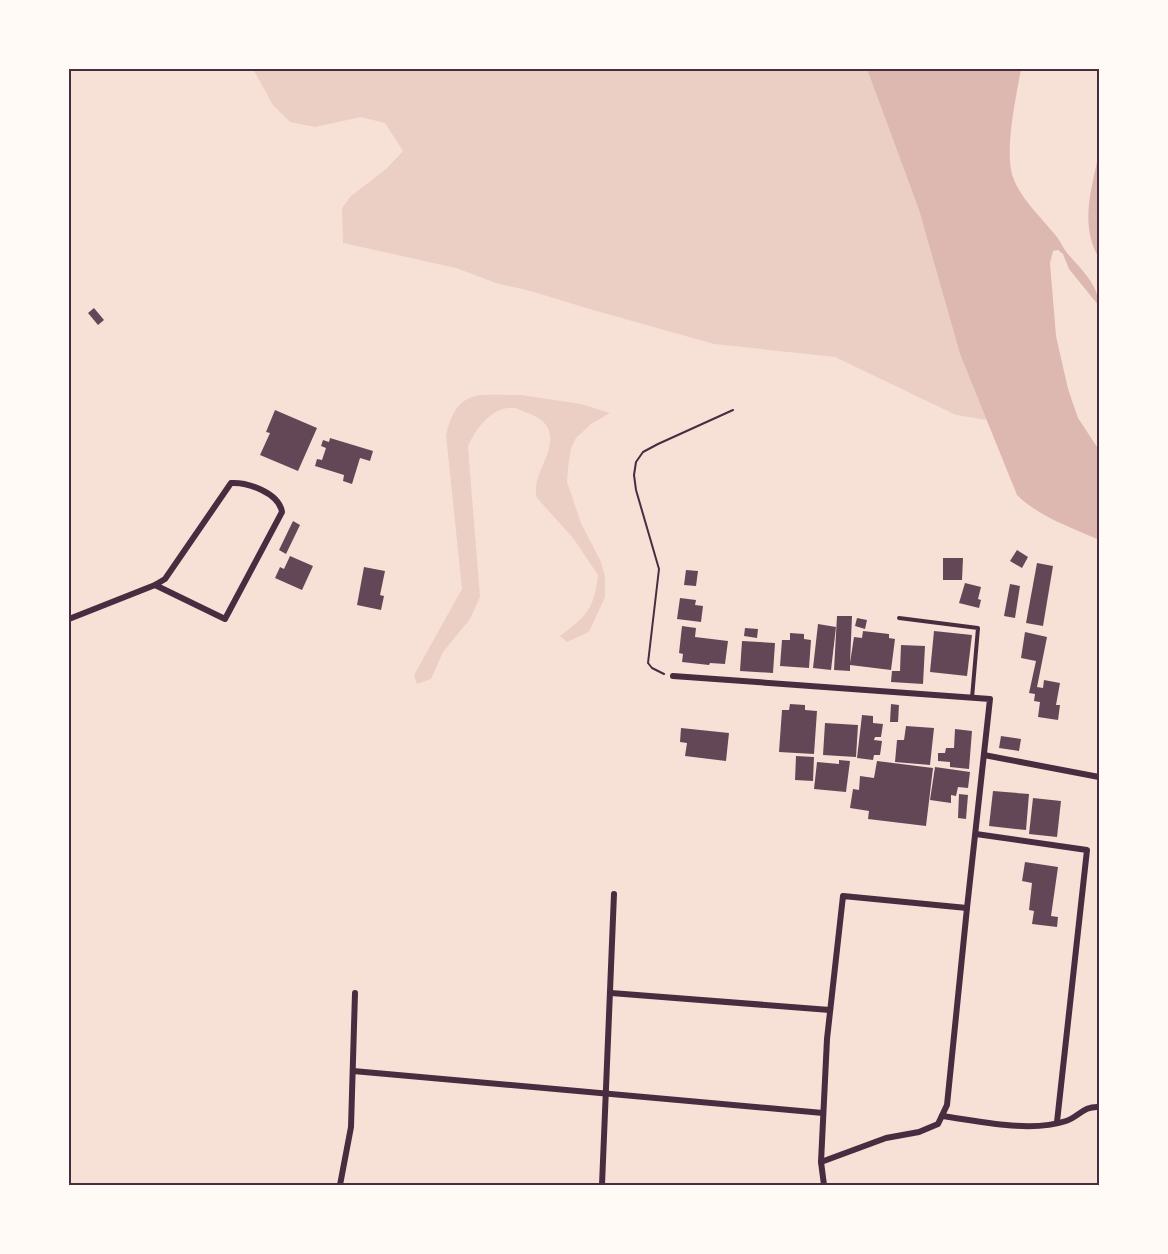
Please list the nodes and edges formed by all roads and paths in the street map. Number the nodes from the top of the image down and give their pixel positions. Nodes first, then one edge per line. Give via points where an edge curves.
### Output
1 (733, 410) dead end
2 (155, 585) junction
3 (69, 618) edge
4 (899, 618) dead end
5 (673, 676) joint
6 (972, 698) junction
7 (984, 755) junction
8 (1099, 777) edge
9 (976, 834) junction
10 (615, 894) dead end
11 (967, 908) junction
12 (356, 993) dead end
13 (611, 993) junction
14 (830, 1010) junction
15 (353, 1071) junction
16 (607, 1093) junction
17 (1099, 1107) edge
18 (823, 1113) junction
19 (942, 1116) junction
20 (1057, 1122) junction
21 (821, 1162) junction
22 (340, 1185) edge
23 (602, 1185) edge
24 (824, 1185) edge

1 - 5 path via 658,444 637,458 634,468 636,490 659,569 648,663 658,672
2 - 2 street via 225,619 282,512 281,504 240,482 231,483 165,579
2 - 3 street
4 - 6 lane via 978,628
5 - 6 street
6 - 7 street via 990,699
7 - 8 street
7 - 9 street
9 - 11 street
9 - 20 street via 1087,850
10 - 13 street
11 - 14 street via 843,896
11 - 19 street via 947,1105
12 - 15 street
13 - 14 street
13 - 16 street
14 - 18 street
15 - 16 street
15 - 22 street via 351,1127
16 - 18 street
16 - 23 street
17 - 20 street via 1090,1106 1066,1121
18 - 21 street
19 - 20 street via 1026,1127
19 - 21 street via 938,1124 919,1132 886,1138
21 - 24 street

